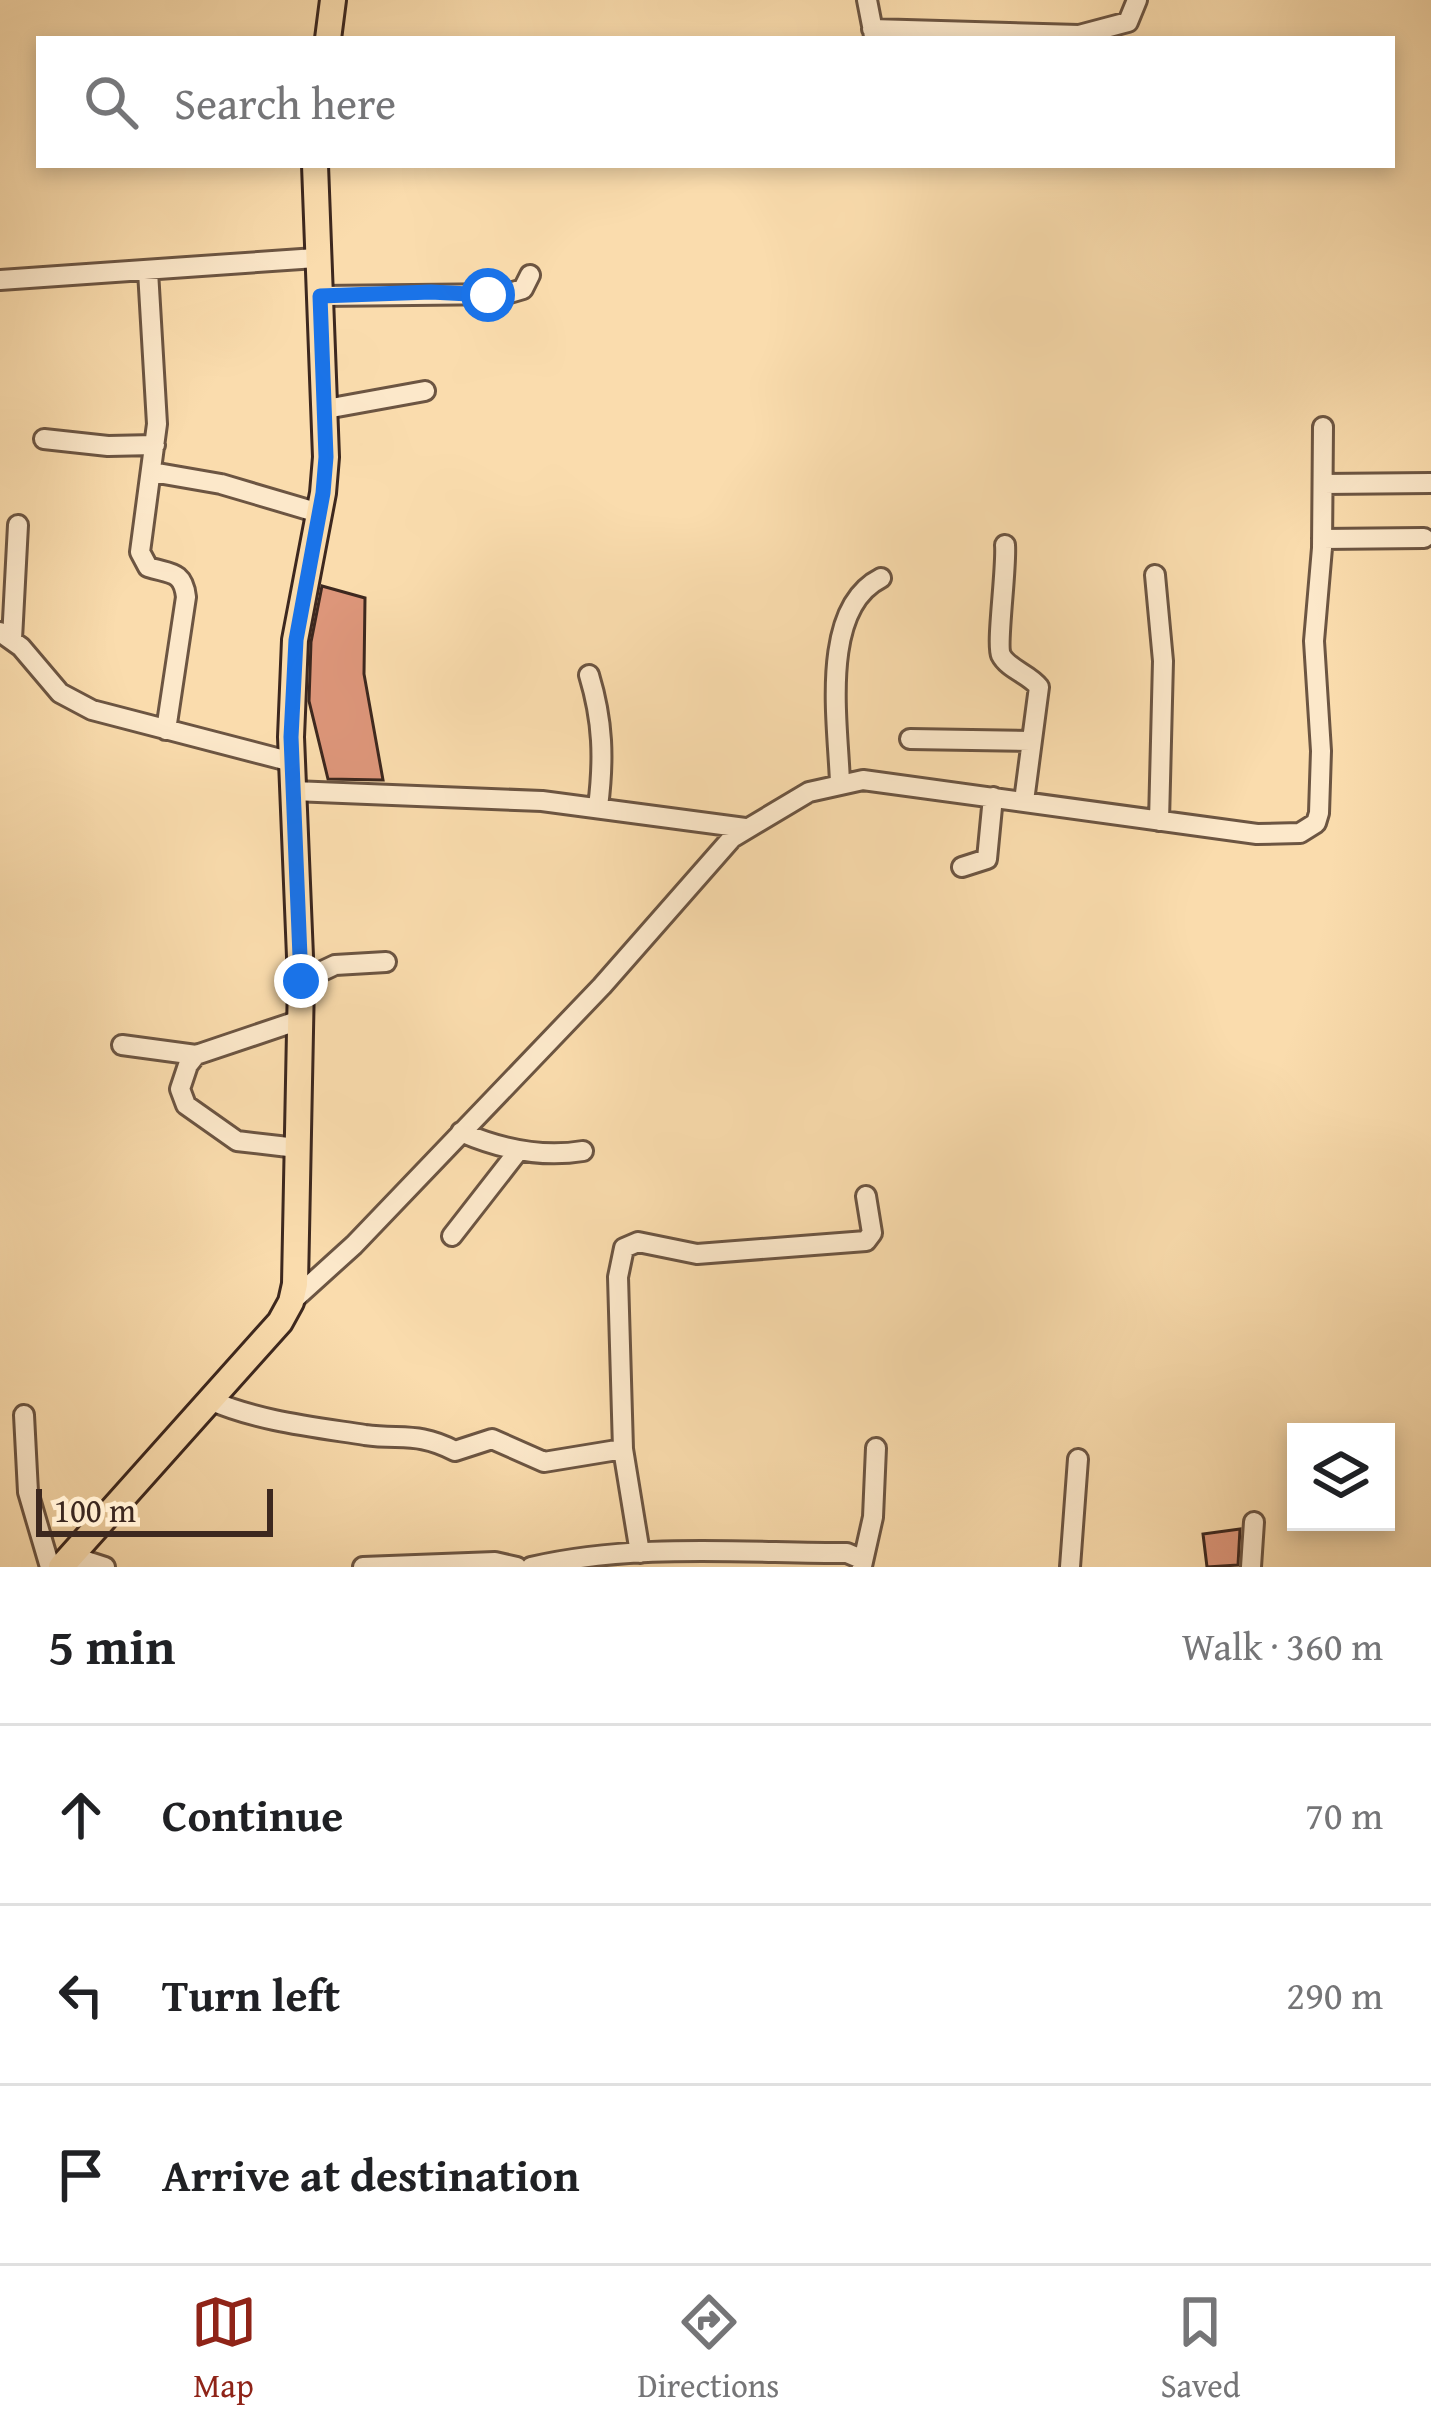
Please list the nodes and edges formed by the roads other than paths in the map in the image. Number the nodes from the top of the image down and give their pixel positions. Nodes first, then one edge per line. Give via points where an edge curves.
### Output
1 (333, 0) edge
2 (867, 0) edge
3 (1137, 0) edge
4 (874, 34) edge
5 (328, 36) edge
6 (315, 168) edge
7 (316, 258) junction
8 (148, 271) junction
9 (530, 275) dead end
10 (0, 280) edge
11 (320, 296) junction
12 (425, 391) dead end
13 (326, 409) junction
14 (1323, 427) dead end
15 (44, 439) dead end
16 (155, 445) junction
17 (152, 472) junction
18 (1431, 483) edge
19 (1323, 484) junction
20 (319, 513) junction
21 (18, 525) dead end
22 (1424, 538) dead end
23 (1322, 539) junction
24 (1005, 544) dead end
25 (1155, 575) dead end
26 (881, 578) dead end
27 (6, 635) edge
28 (589, 675) dead end
29 (166, 730) junction
30 (910, 740) dead end
31 (1030, 741) junction
32 (292, 762) junction
33 (840, 782) junction
34 (293, 790) junction
35 (993, 797) junction
36 (1024, 801) junction
37 (598, 806) junction
38 (1159, 821) junction
39 (746, 828) junction
40 (962, 867) dead end
41 (386, 962) dead end
42 (301, 981) junction
43 (300, 1020) junction
44 (122, 1045) dead end
45 (196, 1055) junction
46 (461, 1132) junction
47 (297, 1148) junction
48 (519, 1150) junction
49 (583, 1150) dead end
50 (866, 1196) dead end
51 (452, 1236) dead end
52 (291, 1302) junction
53 (210, 1400) junction
54 (24, 1415) dead end
55 (876, 1448) dead end
56 (623, 1449) junction
57 (1078, 1459) dead end
58 (1254, 1522) dead end
59 (640, 1553) junction
60 (61, 1563) edge
61 (862, 1566) edge
62 (105, 1567) edge
63 (363, 1567) edge
64 (518, 1567) edge
65 (531, 1567) edge
66 (1070, 1567) edge
67 (1251, 1567) edge

1 - 5 main road
2 - 4 street
3 - 4 street via 1128,22 1079,35
6 - 7 main road
7 - 8 street
7 - 11 main road
8 - 10 street
8 - 16 street
9 - 11 street via 523,290 506,294
11 - 13 main road
12 - 13 street
13 - 20 main road
14 - 19 street
15 - 16 street
16 - 17 street
17 - 20 street
17 - 29 street via 142,560 177,573 185,596
18 - 19 street
19 - 23 street
20 - 32 main road via 296,640
21 - 27 street
22 - 23 street
23 - 38 street via 1316,823 1300,833 1257,834
24 - 31 street via 999,648 1039,687
25 - 38 street via 1163,661
26 - 33 street via 853,599 841,637
27 - 29 street via 73,700
28 - 37 street via 604,746
29 - 32 street
30 - 31 street
31 - 36 street
32 - 34 main road
33 - 35 street
33 - 39 street
34 - 37 street
34 - 42 main road
35 - 36 street
35 - 40 street via 987,859
36 - 38 street
37 - 39 street
39 - 46 street
41 - 42 street via 335,965
42 - 43 main road
43 - 45 street
43 - 47 main road
44 - 45 street
45 - 47 street via 180,1089 186,1106 237,1141
46 - 48 street
46 - 52 street
47 - 52 main road
48 - 49 street
48 - 51 street
50 - 56 street via 866,1241 697,1255 638,1242 624,1248
52 - 53 main road
53 - 56 street via 252,1415 432,1439 455,1451 492,1438 544,1462
53 - 60 main road
54 - 60 street via 28,1492
55 - 61 street
56 - 59 street
57 - 66 street
58 - 67 street
59 - 61 street via 847,1553
59 - 65 street
60 - 62 street
63 - 64 street

